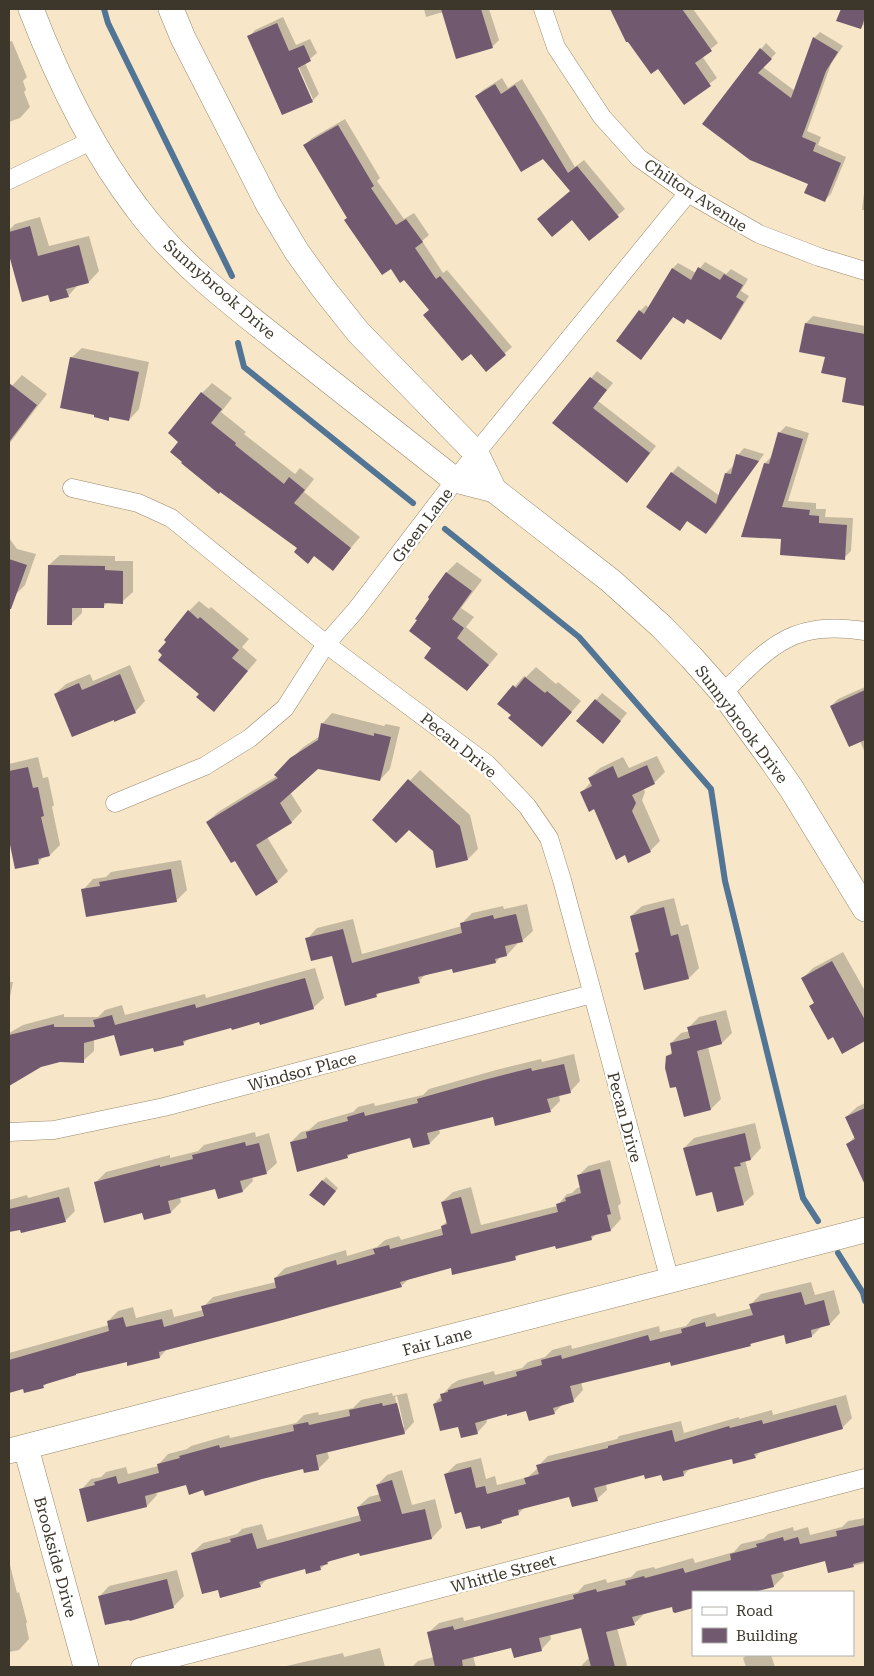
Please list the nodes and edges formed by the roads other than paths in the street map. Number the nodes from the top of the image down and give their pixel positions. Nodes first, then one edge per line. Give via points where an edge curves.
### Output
1 (31, 9) edge
2 (171, 9) edge
3 (543, 9) edge
4 (91, 141) junction
5 (9, 180) edge
6 (688, 193) junction
7 (865, 271) edge
8 (476, 453) junction
9 (456, 480) junction
10 (72, 488) dead end
11 (494, 490) junction
12 (865, 630) edge
13 (326, 644) junction
14 (723, 693) junction
15 (115, 804) dead end
16 (865, 909) edge
17 (592, 994) junction
18 (9, 1132) edge
19 (865, 1230) edge
20 (670, 1281) junction
21 (18, 1449) edge
22 (865, 1478) edge
23 (86, 1667) edge
24 (140, 1667) edge

1 - 4 main road, Sunnybrook Drive
2 - 8 main road, Sunnybrook Drive via 268,204 297,252 358,332
3 - 6 street, Chilton Avenue via 556,47 602,117 640,158
4 - 5 street
4 - 9 main road, Sunnybrook Drive via 137,210 189,266 231,303
6 - 7 street, Chilton Avenue via 759,234
6 - 8 street, Green Lane
8 - 9 street, Green Lane
8 - 11 main road, Sunnybrook Drive
9 - 11 main road, Sunnybrook Drive
9 - 13 street, Green Lane
10 - 13 street, Pecan Drive via 138,503 171,518
11 - 14 main road, Sunnybrook Drive via 611,581 661,626
12 - 14 street via 827,627 797,633 769,648
13 - 15 street, Green Lane via 285,708 250,738 205,766
13 - 17 street, Pecan Drive via 488,764 527,806 549,838
14 - 16 main road, Sunnybrook Drive via 791,788
17 - 18 street, Windsor Place via 164,1107 54,1130
17 - 20 street, Pecan Drive
19 - 20 main road, Fair Lane
20 - 21 main road, Fair Lane
21 - 23 main road, Brookside Drive
22 - 24 street, Whittle Street

